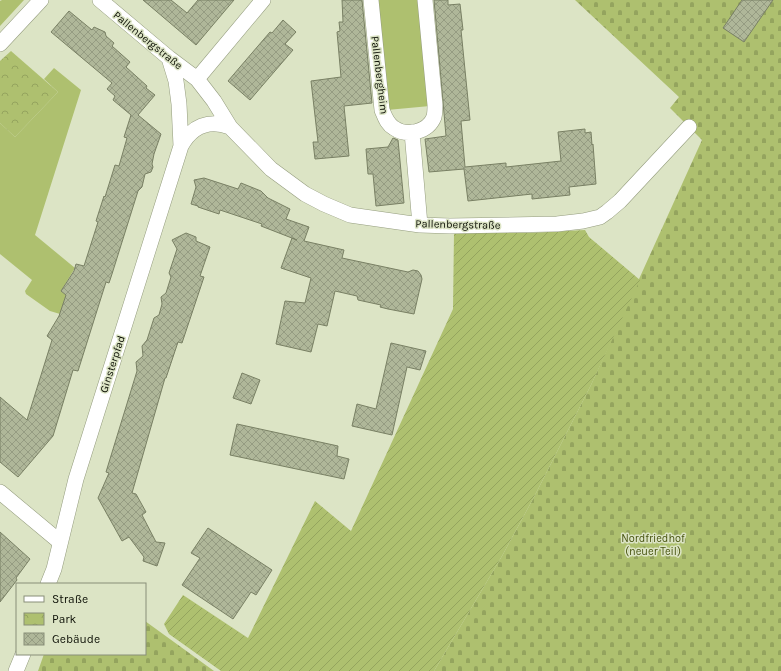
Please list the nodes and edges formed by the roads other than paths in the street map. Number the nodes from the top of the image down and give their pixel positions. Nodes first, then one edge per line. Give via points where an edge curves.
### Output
1 (41, 0) edge
2 (100, 0) edge
3 (263, 0) edge
4 (371, 0) edge
5 (425, 0) edge
6 (0, 44) edge
7 (169, 58) junction
8 (197, 79) junction
9 (230, 127) junction
10 (689, 128) dead end
11 (412, 132) junction
12 (182, 146) junction
13 (420, 225) junction
14 (0, 492) edge
15 (60, 542) junction
16 (48, 583) edge
17 (23, 655) edge
18 (16, 671) edge

1 - 6 street
2 - 7 street, Pallenbergstraße
3 - 8 street
4 - 11 street, Pallenbergheim via 382,110 386,121 393,128
5 - 11 street via 434,116 430,124 422,130
7 - 8 street, Pallenbergstraße
7 - 12 street, Ginsterpfad via 176,81
8 - 9 street, Pallenbergstraße
9 - 12 street, Ginsterpfad via 213,123 198,128 191,132
9 - 13 street, Pallenbergstraße via 271,169 305,194 324,204 350,215
10 - 13 street, Pallenbergstraße via 620,201 600,217 557,224
11 - 13 street
12 - 15 street, Ginsterpfad via 76,479
14 - 15 street
15 - 16 street, Ginsterpfad
17 - 18 street

